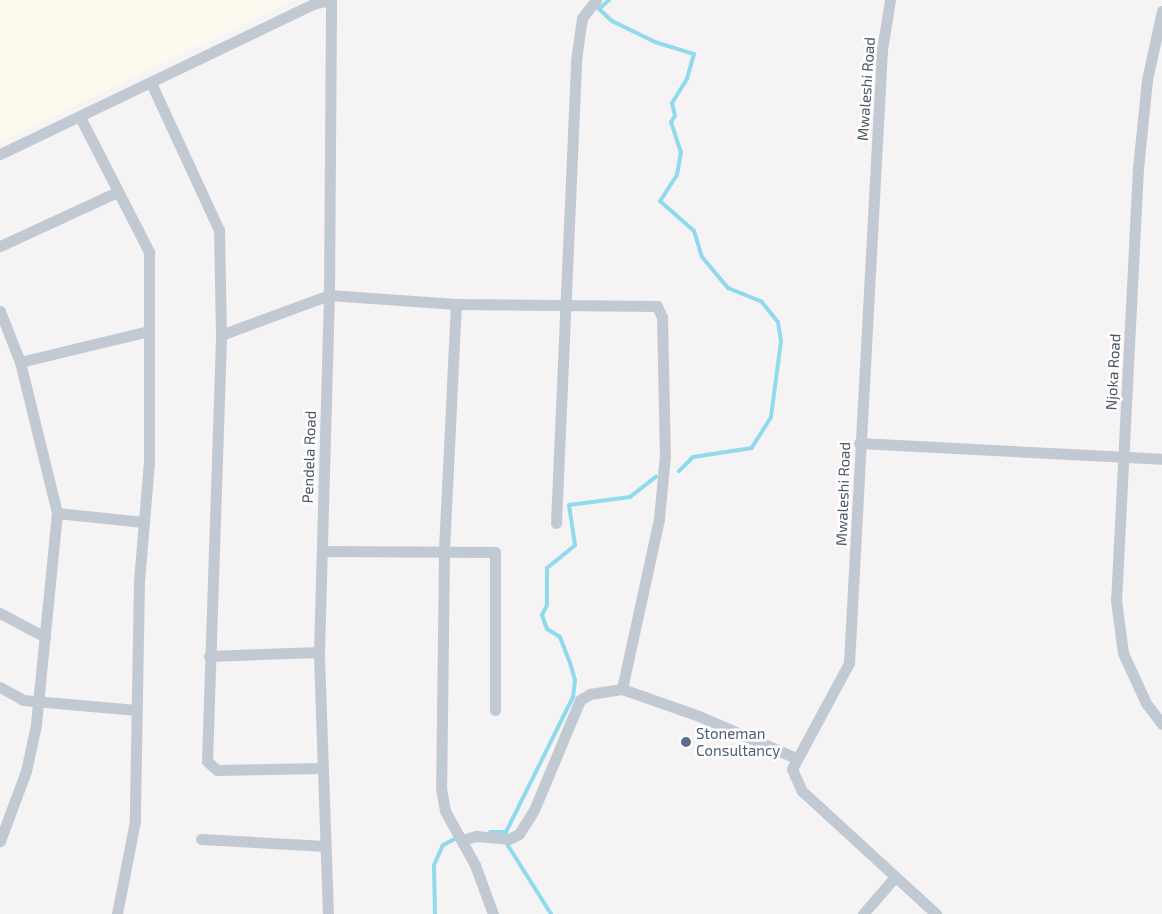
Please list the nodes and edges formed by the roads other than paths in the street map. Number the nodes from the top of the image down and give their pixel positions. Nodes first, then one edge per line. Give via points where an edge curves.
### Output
1 (331, 0) edge
2 (596, 0) edge
3 (890, 0) edge
4 (1162, 11) edge
5 (151, 83) junction
6 (80, 118) junction
7 (0, 154) edge
8 (117, 192) junction
9 (0, 246) edge
10 (329, 295) junction
11 (456, 304) junction
12 (564, 307) junction
13 (0, 312) edge
14 (149, 331) junction
15 (221, 335) junction
16 (20, 362) junction
17 (860, 443) junction
18 (1124, 458) junction
19 (1162, 459) edge
20 (57, 513) junction
21 (144, 522) junction
22 (556, 523) dead end
23 (322, 551) junction
24 (444, 552) junction
25 (0, 613) edge
26 (45, 637) junction
27 (319, 652) junction
28 (209, 656) junction
29 (0, 686) edge
30 (622, 689) junction
31 (40, 701) junction
32 (136, 710) junction
33 (495, 710) dead end
34 (1162, 724) edge
35 (796, 758) junction
36 (322, 768) junction
37 (201, 839) dead end
38 (462, 840) junction
39 (0, 841) edge
40 (324, 846) junction
41 (894, 878) junction
42 (117, 914) edge
43 (328, 914) edge
44 (493, 914) edge
45 (863, 914) edge
46 (936, 914) edge

1 - 5 street via 312,4
1 - 10 street, Pendela Road
2 - 12 street via 582,18 576,60
3 - 17 street, Mwaleshi Road via 882,50
4 - 18 street, Njoka Road via 1148,80 1138,168
5 - 6 street
5 - 15 street via 219,230
6 - 7 street
6 - 8 street
8 - 9 street
8 - 14 street via 149,252
10 - 11 street
10 - 15 street
10 - 23 street, Pendela Road
11 - 12 street
11 - 24 street
12 - 22 street
12 - 30 street via 634,303 657,306 662,317 665,455 659,519
13 - 16 street
14 - 16 street
14 - 21 street via 149,462
15 - 28 street
16 - 20 street
17 - 18 street
17 - 35 street, Mwaleshi Road via 849,663 838,689
18 - 19 street
18 - 34 street, Njoka Road via 1116,600 1123,653 1146,703
20 - 21 street
20 - 26 street
21 - 32 street
23 - 24 street
23 - 27 street, Pendela Road
24 - 33 street via 495,552
24 - 38 street via 441,788 445,811
25 - 26 street
26 - 31 street
27 - 28 street
27 - 36 street, Pendela Road
28 - 36 street via 210,769
29 - 31 street via 23,700
30 - 35 street via 699,716
30 - 38 street via 580,700 534,810 519,834 509,839 476,836
31 - 32 street
31 - 39 street via 26,771
32 - 42 street via 135,821
35 - 41 street via 792,769 802,791
36 - 40 street, Pendela Road
37 - 40 street
38 - 44 street
40 - 43 street, Pendela Road
41 - 45 street
41 - 46 street

